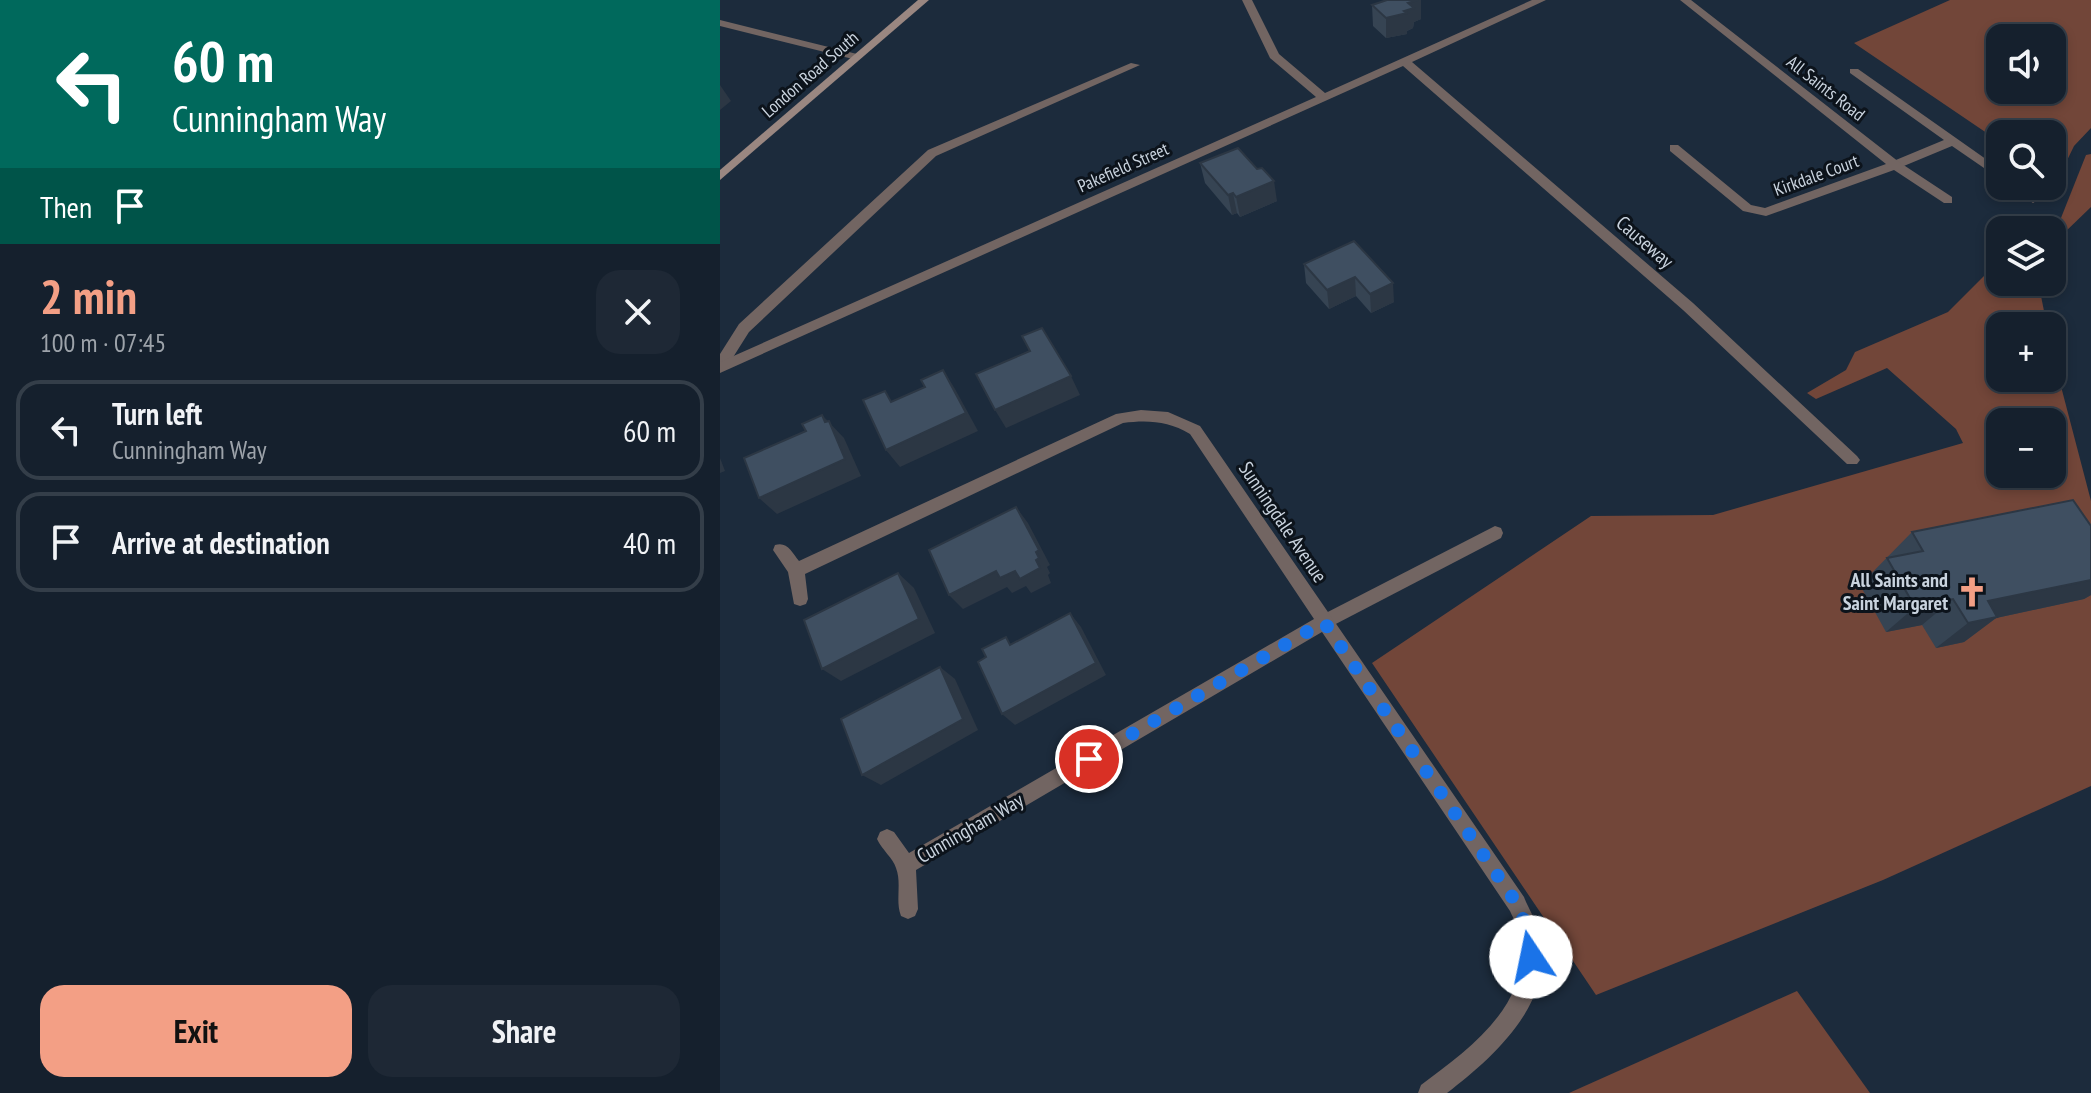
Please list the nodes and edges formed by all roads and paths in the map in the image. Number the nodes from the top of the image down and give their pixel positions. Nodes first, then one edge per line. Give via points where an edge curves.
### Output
1 (924, 0) edge
2 (1247, 0) edge
3 (1541, 0) edge
4 (1685, 0) edge
5 (720, 23) edge
6 (857, 57) junction
7 (1405, 62) junction
8 (1135, 65) dead end
9 (1854, 71) dead end
10 (1323, 97) junction
11 (1953, 141) junction
12 (1674, 148) dead end
13 (1895, 165) junction
14 (1986, 165) edge
15 (720, 176) edge
16 (1948, 200) dead end
17 (720, 367) edge
18 (1852, 460) dead end
19 (1495, 533) dead end
20 (781, 550) dead end
21 (796, 570) junction
22 (800, 599) dead end
23 (1324, 622) junction
24 (887, 839) dead end
25 (906, 865) junction
26 (908, 909) dead end
27 (1429, 1093) edge

1 - 6 main road, London Road South
2 - 10 street via 1274,56
3 - 7 street, Pakefield Street
4 - 13 street, All Saints Road
5 - 6 street
6 - 15 main road, London Road South
7 - 10 street, Pakefield Street
7 - 18 street, Causeway via 1643,265
8 - 17 street via 932,153 744,328
9 - 11 street
10 - 17 street, Pakefield Street
11 - 13 street, Kirkdale Court
11 - 14 street
12 - 13 street, Kirkdale Court via 1747,208 1766,212
13 - 16 street, All Saints Road
19 - 23 street, Cunningham Way
20 - 21 street
21 - 22 street
21 - 23 street, Sunningdale Avenue via 1121,418 1151,413 1178,418 1195,430
23 - 25 street, Cunningham Way
23 - 27 street, Sunningdale Avenue via 1517,904 1531,939 1530,975 1515,1014 1458,1072
24 - 25 street, Cunningham Way
25 - 26 street, Cunningham Way

